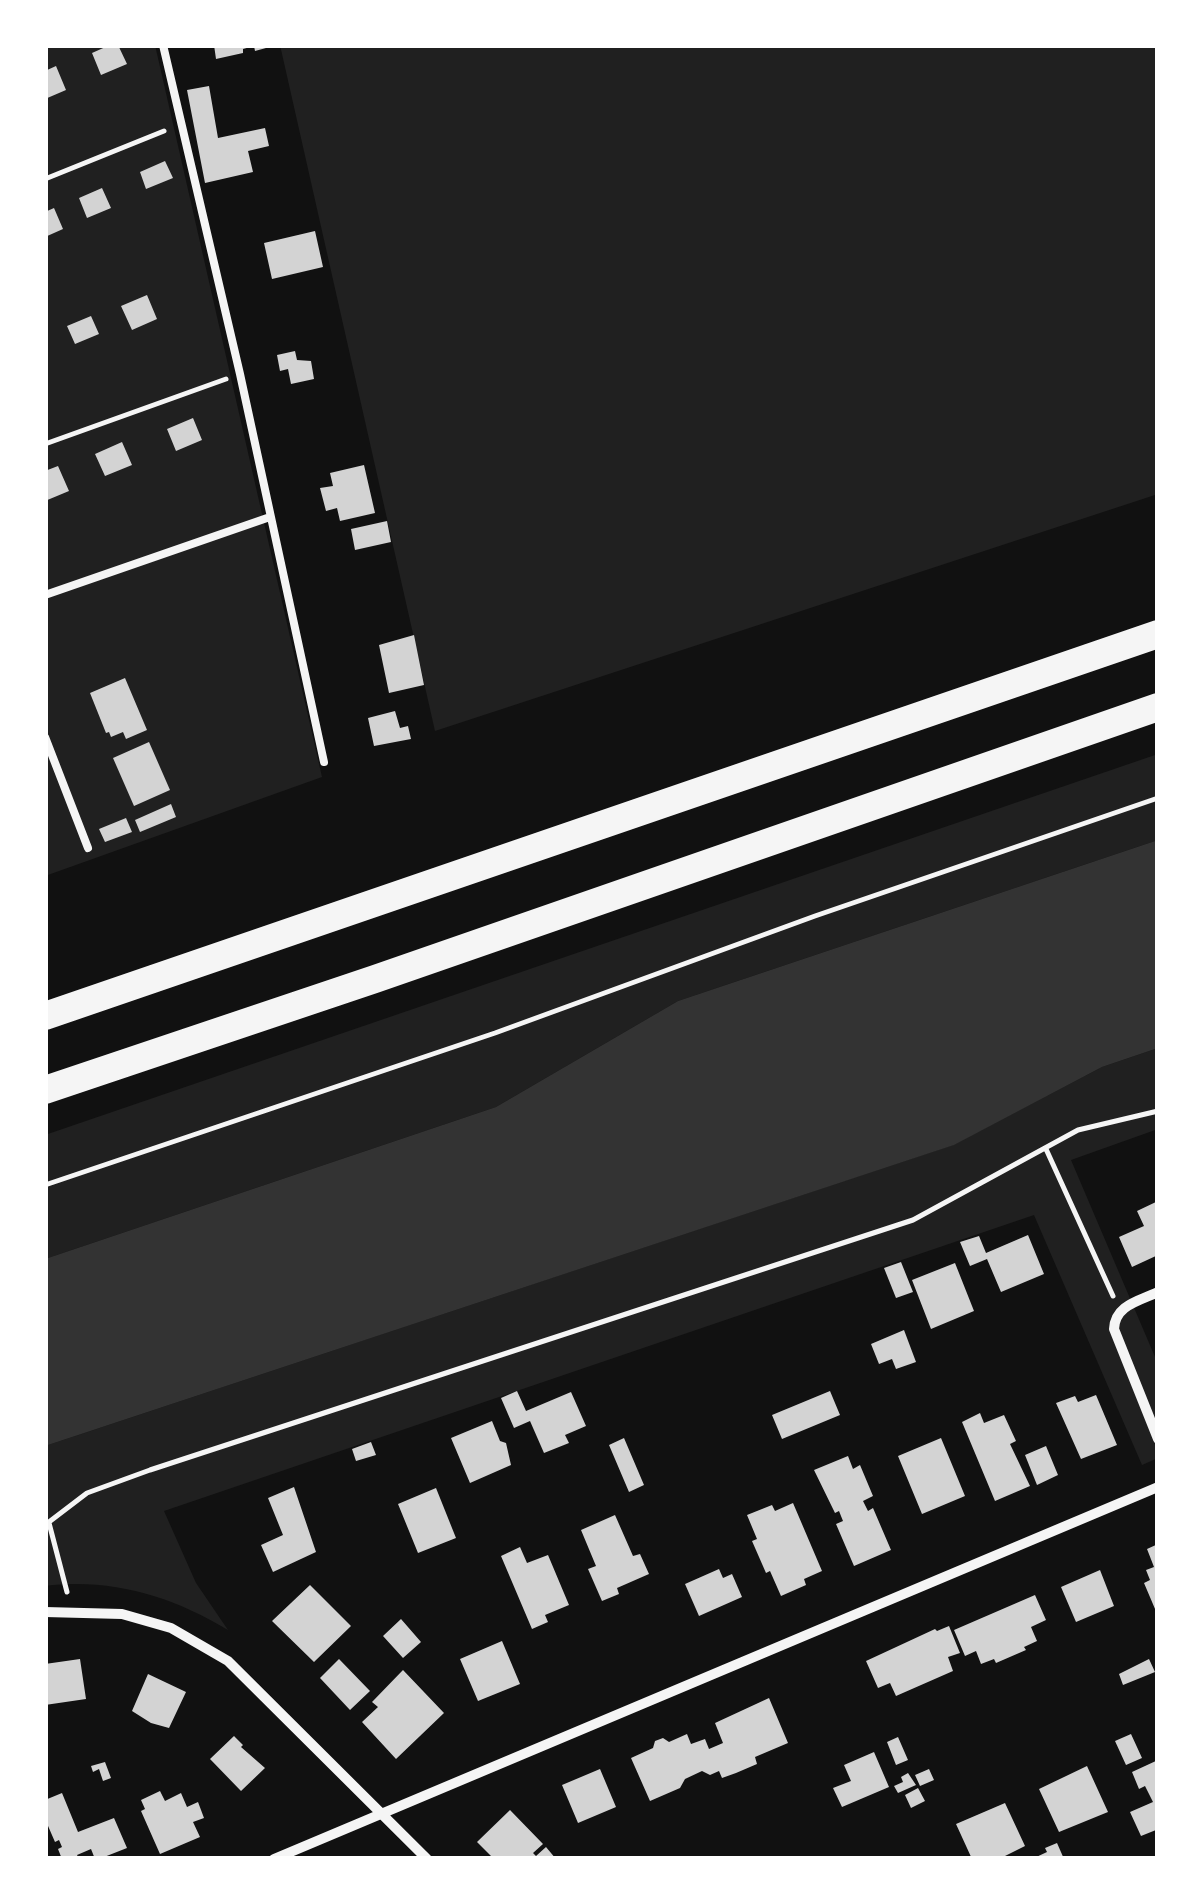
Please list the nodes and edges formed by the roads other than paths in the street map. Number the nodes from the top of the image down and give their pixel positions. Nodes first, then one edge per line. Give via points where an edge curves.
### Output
1 (163, 45) edge
2 (270, 517) junction
3 (45, 595) edge
4 (1158, 634) edge
5 (1158, 707) edge
6 (45, 738) edge
7 (324, 762) dead end
8 (88, 848) dead end
9 (45, 1016) edge
10 (45, 1090) edge
11 (1158, 1292) edge
12 (1158, 1440) edge
13 (1158, 1487) edge
14 (45, 1612) edge
15 (382, 1814) junction
16 (274, 1859) edge
17 (426, 1859) edge

1 - 2 lane
2 - 3 lane
2 - 7 lane
4 - 9 highway
5 - 10 highway
6 - 8 lane
11 - 12 street via 1114,1318
13 - 15 street
14 - 15 street via 122,1614 171,1628 228,1660
15 - 16 street
15 - 17 street

